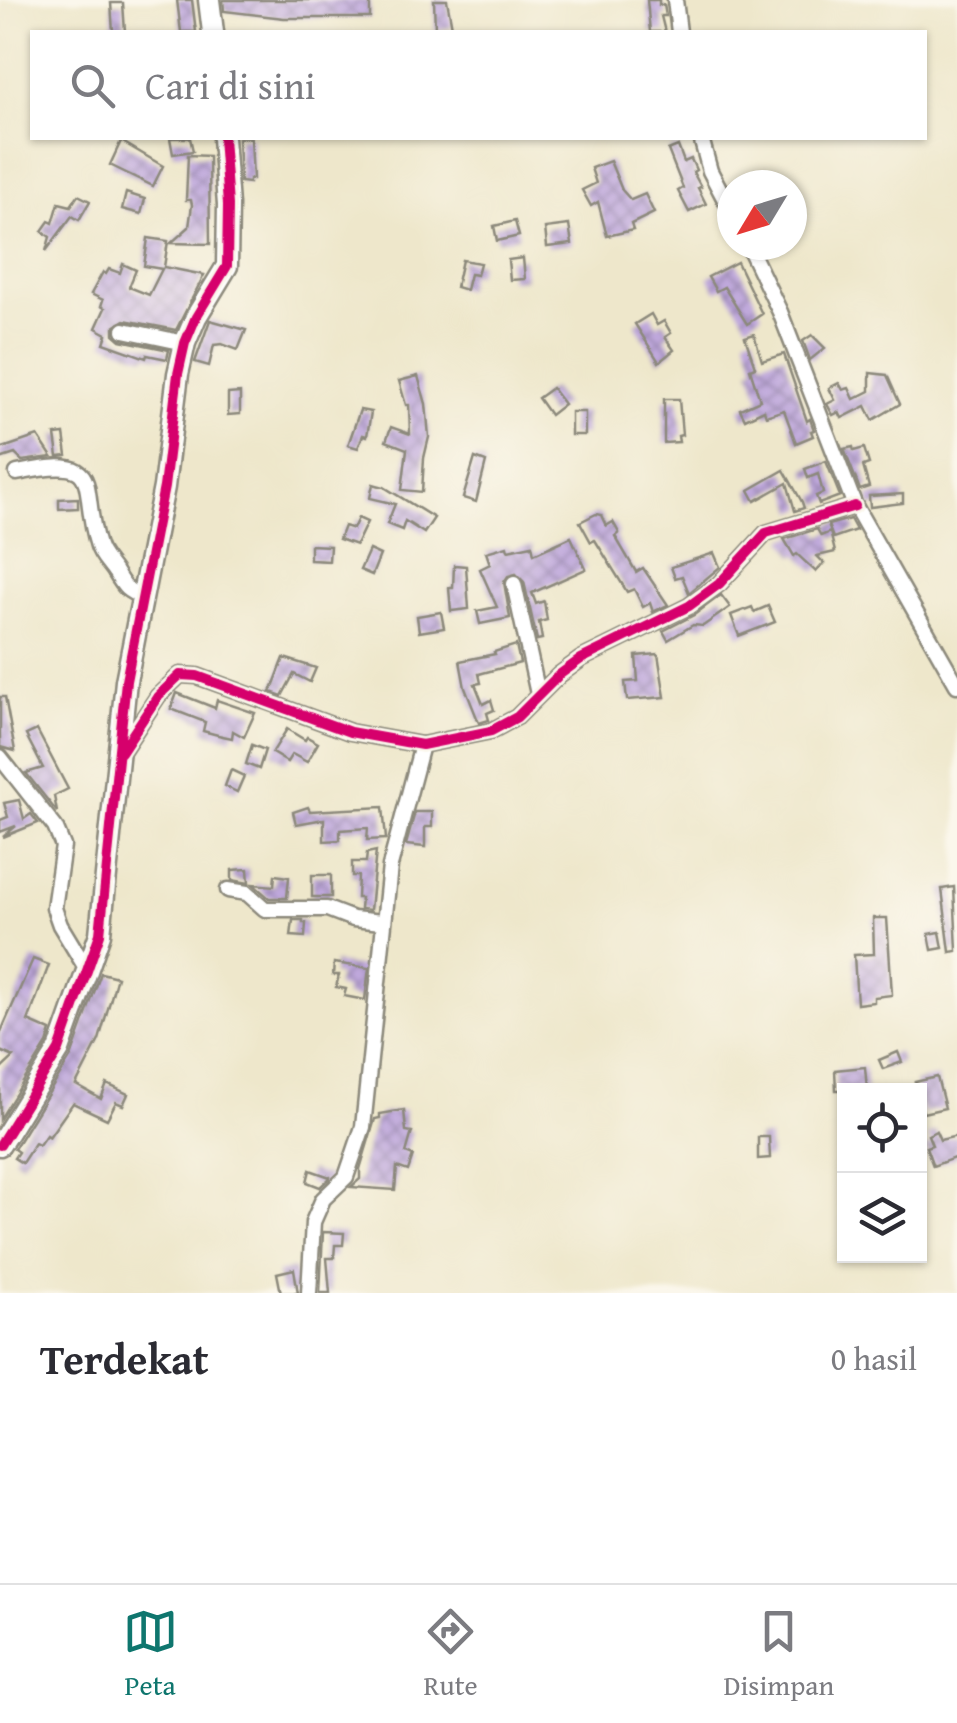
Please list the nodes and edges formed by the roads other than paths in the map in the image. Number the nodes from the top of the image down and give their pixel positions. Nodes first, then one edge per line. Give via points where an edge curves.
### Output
1 (209, 0) edge
2 (676, 0) edge
3 (213, 30) edge
4 (679, 30) edge
5 (223, 140) edge
6 (701, 140) edge
7 (717, 185) edge
8 (755, 260) edge
9 (124, 330) dead end
10 (185, 343) junction
11 (17, 473) dead end
12 (854, 506) junction
13 (514, 584) dead end
14 (142, 597) junction
15 (957, 685) edge
16 (538, 694) junction
17 (422, 745) junction
18 (121, 752) junction
19 (0, 756) edge
20 (228, 890) dead end
21 (382, 922) junction
22 (89, 973) junction
23 (0, 1145) edge
24 (308, 1293) edge

1 - 3 street
2 - 4 street
5 - 10 street via 227,266
6 - 7 street
8 - 12 street
9 - 10 street
10 - 14 street
11 - 14 street via 58,465 81,476 90,489 102,556 123,588
12 - 15 street
12 - 16 street via 773,528 688,606 581,659
13 - 16 street
14 - 18 street
16 - 17 street via 503,726
17 - 18 street via 350,732 188,674 166,686
17 - 21 street via 395,838
18 - 22 street via 102,926
19 - 22 street via 55,827 62,846 54,908
20 - 21 street via 247,893 265,909 327,909
21 - 24 street via 363,1127 346,1178 313,1222
22 - 23 street via 59,1050

